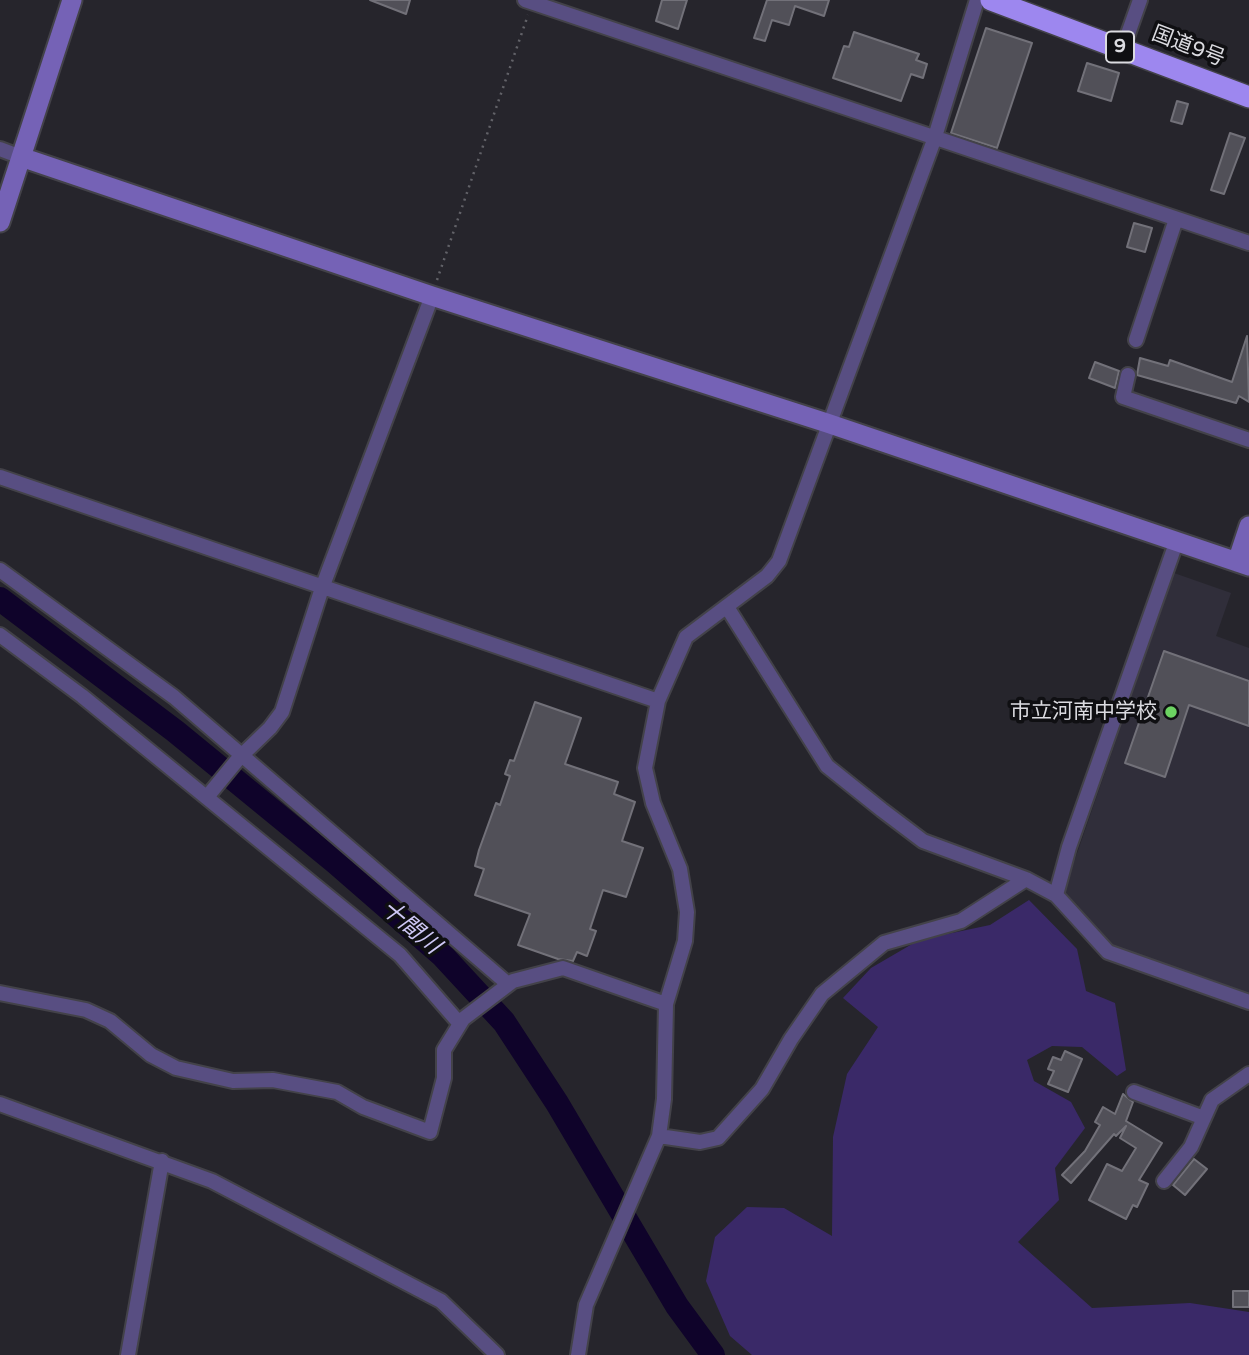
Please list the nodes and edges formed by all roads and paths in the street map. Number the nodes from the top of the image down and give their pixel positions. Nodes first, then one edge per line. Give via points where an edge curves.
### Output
1 (72, 0) edge
2 (977, 0) edge
3 (991, 0) edge
4 (1140, 0) edge
5 (529, 1) edge
6 (1123, 48) junction
7 (1249, 97) edge
8 (934, 140) junction
9 (0, 149) edge
10 (21, 156) junction
11 (1176, 219) junction
12 (0, 222) edge
13 (1249, 243) edge
14 (432, 296) junction
15 (1136, 340) dead end
16 (1128, 375) dead end
17 (827, 423) junction
18 (1249, 440) edge
19 (0, 477) edge
20 (1249, 526) edge
21 (1176, 543) junction
22 (1243, 564) edge
23 (0, 570) edge
24 (322, 588) junction
25 (727, 607) junction
26 (0, 635) edge
27 (658, 701) junction
28 (241, 757) junction
29 (209, 794) junction
30 (1026, 879) junction
31 (1056, 895) junction
32 (505, 986) junction
33 (0, 993) edge
34 (1249, 1002) edge
35 (666, 1004) junction
36 (461, 1021) junction
37 (1249, 1073) edge
38 (1134, 1092) dead end
39 (0, 1104) edge
40 (1204, 1118) junction
41 (659, 1136) junction
42 (162, 1161) junction
43 (1164, 1181) dead end
44 (128, 1355) edge
45 (497, 1355) edge
46 (579, 1355) edge

1 - 10 street
2 - 8 street
3 - 6 highway, 国道9号 / 9
4 - 6 street
5 - 8 street
5 - 14 path
6 - 7 highway, 国道9号 / 9
8 - 11 street
8 - 17 street
9 - 10 street
10 - 12 street
10 - 14 street
11 - 13 street
11 - 15 street
14 - 17 street
14 - 24 street
16 - 18 street via 1123,397
17 - 21 street
17 - 25 street via 779,561
19 - 24 street
20 - 22 street
21 - 22 street
21 - 31 street
23 - 28 street via 174,697
24 - 27 street
24 - 28 street via 282,712
25 - 27 street via 686,637
25 - 30 street via 827,766 923,841
26 - 29 street
27 - 35 street via 645,768 653,803 680,869 687,912 685,941
28 - 29 street
28 - 32 street
29 - 36 street via 400,955
30 - 31 street
30 - 41 street via 961,920 884,943 822,994 762,1089 718,1138 700,1142
31 - 34 street via 1108,952
32 - 35 street via 563,968
32 - 36 street
33 - 36 street via 86,1010 110,1021 151,1055 176,1068 233,1081 273,1080 337,1092 363,1107 430,1132 444,1078 444,1050
35 - 41 street
37 - 40 street via 1212,1100
38 - 40 street
39 - 42 street
40 - 43 street via 1191,1147
41 - 46 street via 586,1305
42 - 44 street
42 - 45 street via 212,1181 420,1288 441,1301

